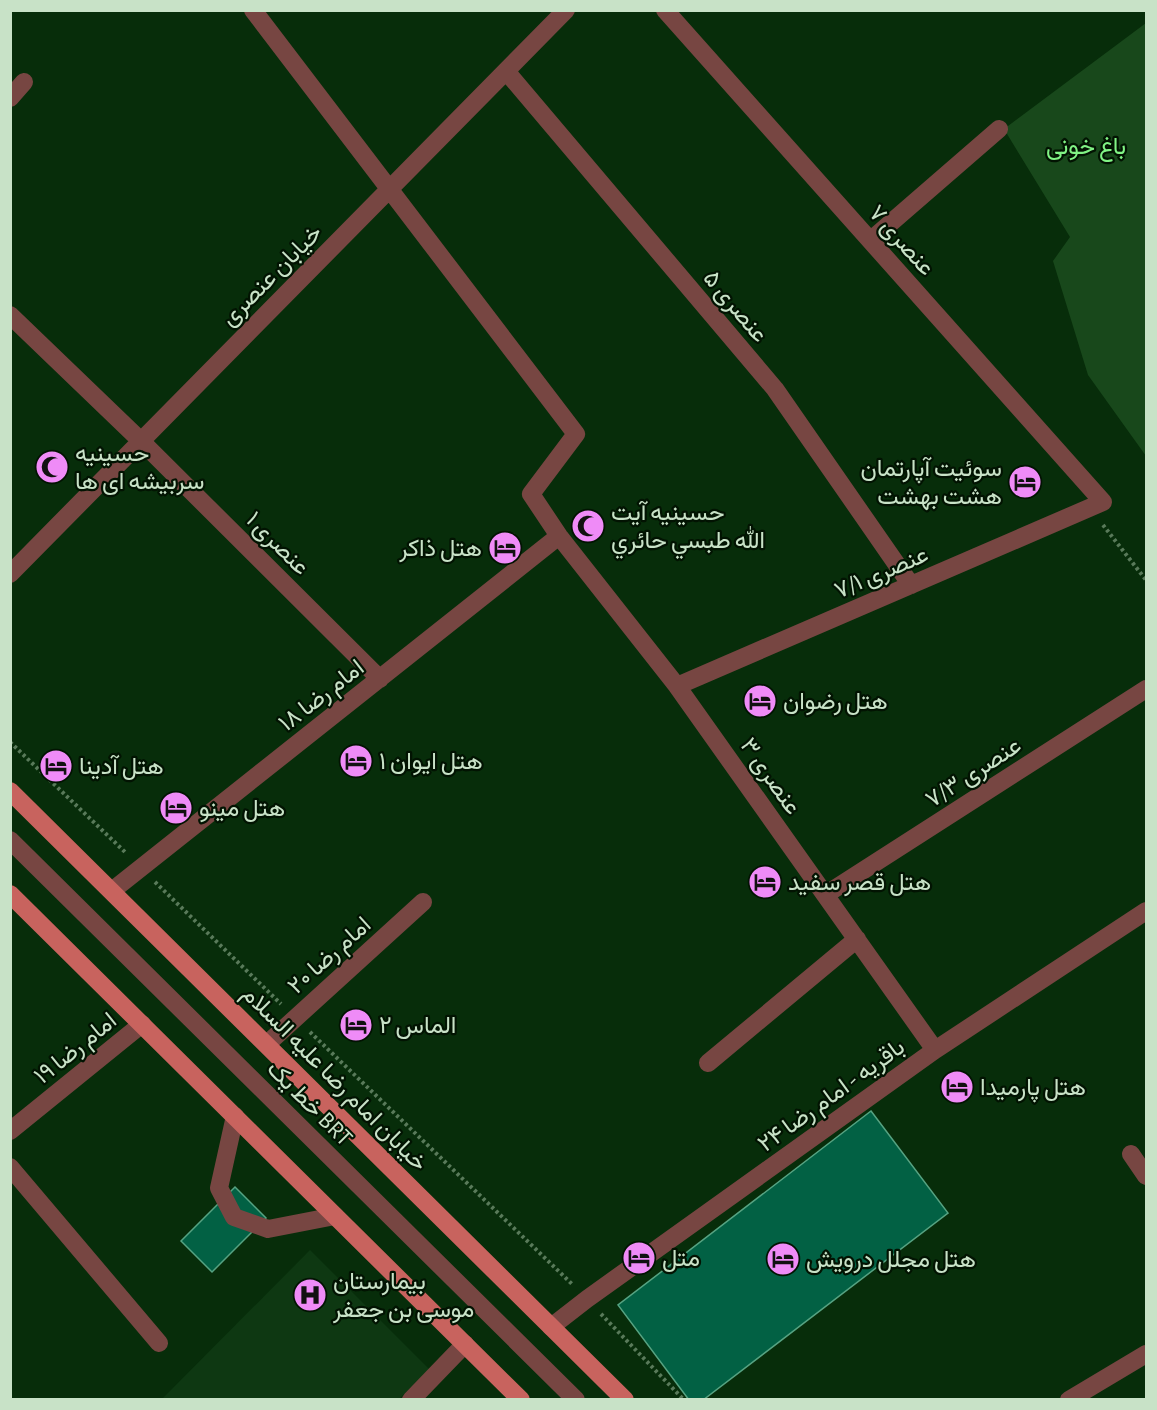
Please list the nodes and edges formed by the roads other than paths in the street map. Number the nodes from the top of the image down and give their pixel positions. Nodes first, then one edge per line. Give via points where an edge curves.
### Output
1 (253, 10) edge
2 (566, 10) edge
3 (665, 10) edge
4 (506, 71) junction
5 (24, 82) dead end
6 (10, 98) edge
7 (999, 129) dead end
8 (389, 190) junction
9 (871, 240) junction
10 (10, 315) edge
11 (141, 441) junction
12 (1096, 505) joint
13 (559, 536) junction
14 (10, 574) edge
15 (911, 585) junction
16 (380, 679) junction
17 (677, 686) junction
18 (1146, 689) edge
19 (10, 791) edge
20 (10, 840) edge
21 (10, 851) edge
22 (112, 890) junction
23 (10, 894) edge
24 (825, 895) junction
25 (423, 902) dead end
26 (1146, 911) edge
27 (857, 939) junction
28 (142, 1024) junction
29 (267, 1044) junction
30 (935, 1050) junction
31 (708, 1063) dead end
32 (235, 1116) junction
33 (10, 1131) edge
34 (1131, 1154) dead end
35 (10, 1167) edge
36 (1146, 1176) edge
37 (335, 1216) junction
38 (551, 1327) junction
39 (159, 1343) dead end
40 (465, 1344) junction
41 (1146, 1354) edge
42 (411, 1400) edge
43 (521, 1400) edge
44 (563, 1400) edge
45 (576, 1400) edge
46 (625, 1400) edge
47 (1069, 1400) edge

1 - 8 street
2 - 4 street, خیابان عنصری
3 - 9 street, عنصری ۷
4 - 8 street, خیابان عنصری
4 - 15 street, عنصری ۵ via 775,389
5 - 6 street
7 - 9 street
8 - 11 street, خیابان عنصری
8 - 13 street, عنصری ۳ via 576,434 531,494
9 - 12 street, عنصری ۷
10 - 11 street, عنصری ۱
11 - 14 street, خیابان عنصری
11 - 16 street, عنصری ۱
12 - 15 street, عنصری ۷/۱
13 - 16 street, امام رضا ۱۸
13 - 17 street, عنصری ۳
15 - 17 street, عنصری ۷/۱
16 - 22 street, امام رضا ۱۸
17 - 24 street, عنصری ۳
18 - 24 street, عنصری ۷/۳
19 - 22 main road, خیابان امام رضا علیه السلام
20 - 45 street, خط یک BRT
21 - 44 street, خط یک BRT
22 - 29 main road, خیابان امام رضا علیه السلام
23 - 28 main road
24 - 27 street, عنصری ۳
25 - 29 street, امام رضا ۲۰
26 - 30 street, باقریه - امام رضا ۲۴
27 - 30 street, عنصری ۳
27 - 31 street
28 - 32 main road
28 - 33 street, امام رضا ۱۹
29 - 38 main road, خیابان امام رضا علیه السلام
30 - 38 street, باقریه - امام رضا ۲۴
32 - 37 main road
32 - 37 street via 219,1188 234,1217 268,1229
34 - 36 street
35 - 39 street
37 - 40 main road
38 - 46 main road, خیابان امام رضا علیه السلام
40 - 42 street
40 - 43 main road
41 - 47 street

